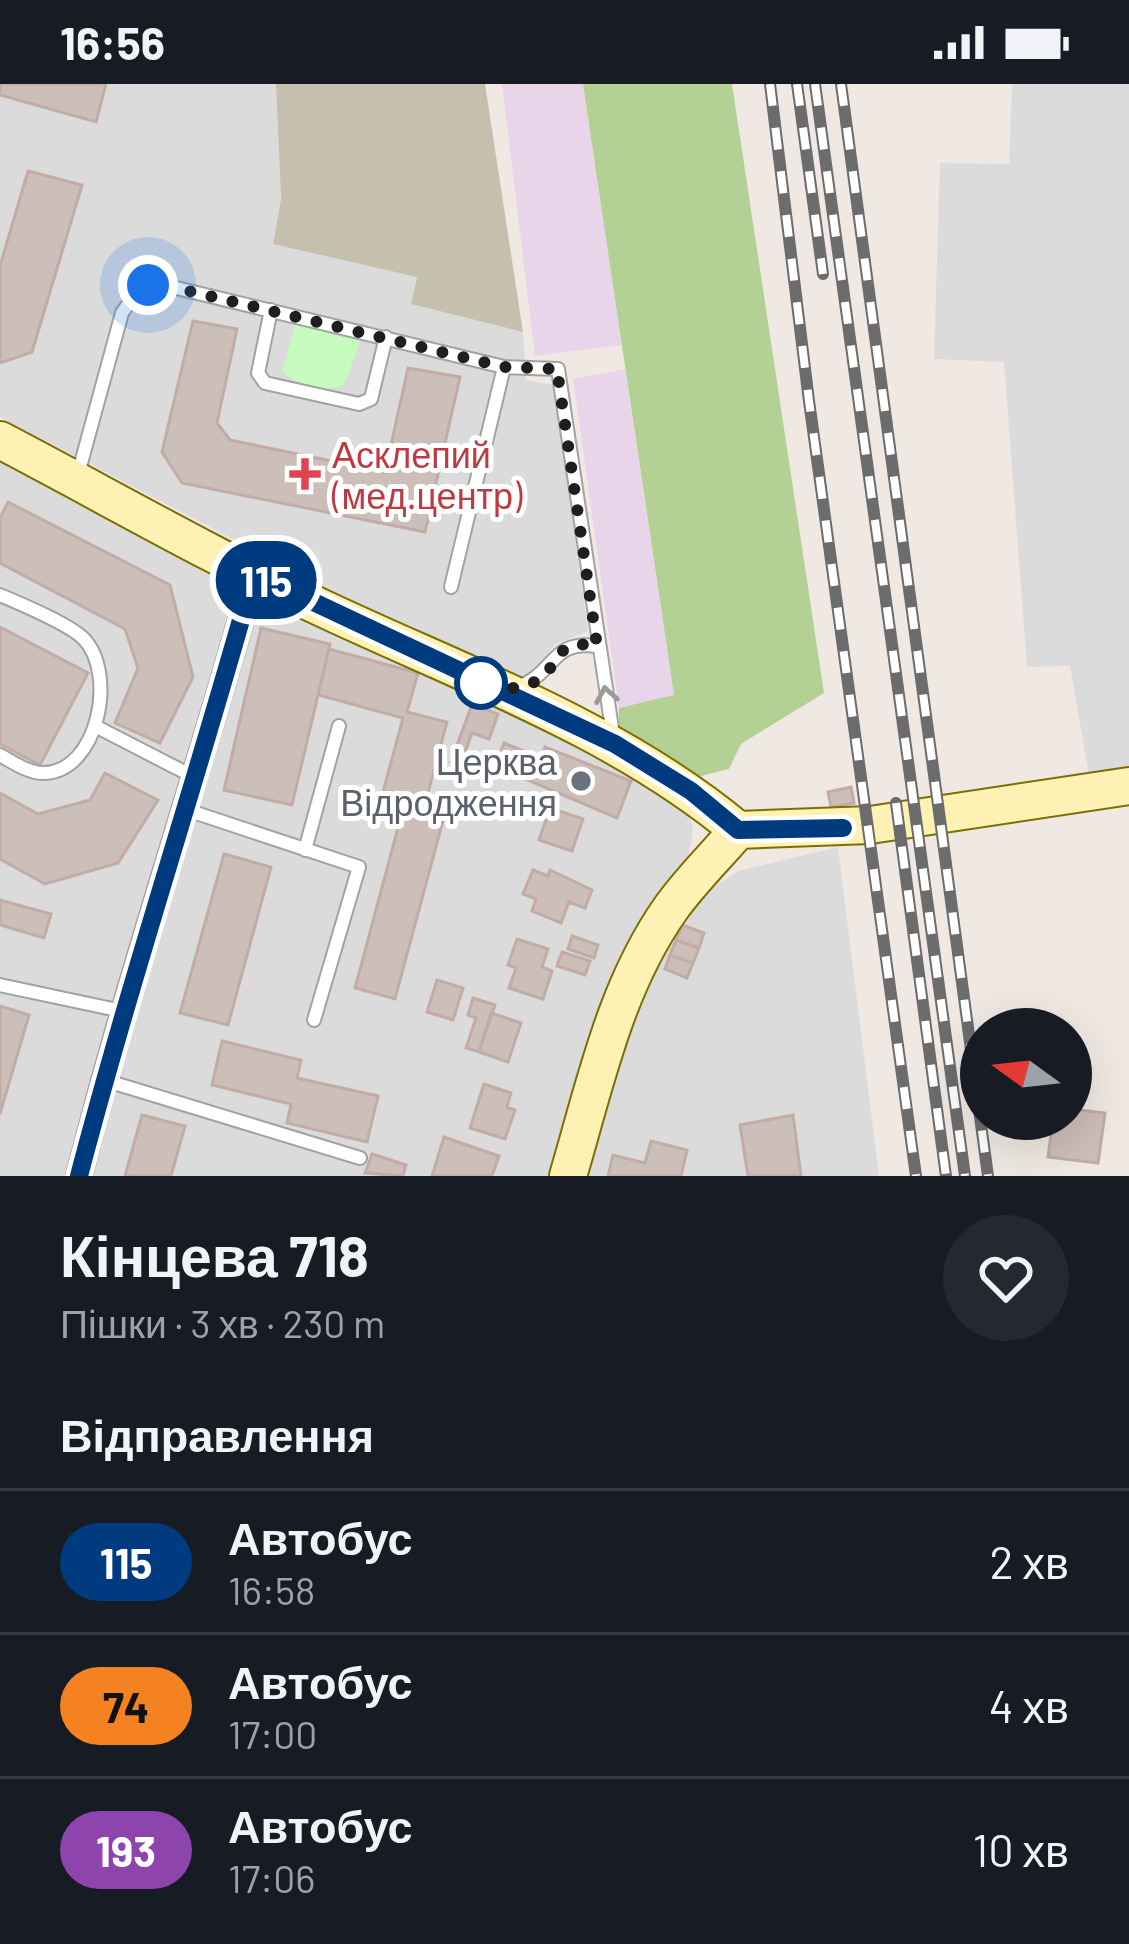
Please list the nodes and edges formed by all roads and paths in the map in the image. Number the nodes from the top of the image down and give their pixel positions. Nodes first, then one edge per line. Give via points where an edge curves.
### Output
1 (272, 310) junction
2 (386, 338) junction
3 (504, 367) junction
4 (0, 440) edge
5 (77, 479) junction
6 (254, 574) junction
7 (451, 587) dead end
8 (0, 595) edge
9 (597, 646) junction
10 (497, 690) junction
11 (339, 726) dead end
12 (97, 727) junction
13 (615, 744) junction
14 (0, 755) edge
15 (196, 779) junction
16 (1129, 786) edge
17 (187, 810) junction
18 (738, 830) junction
19 (305, 850) junction
20 (0, 985) edge
21 (122, 1012) junction
22 (314, 1020) dead end
23 (103, 1079) junction
24 (360, 1158) dead end
25 (79, 1176) edge
26 (568, 1176) edge

1 - 2 lane
1 - 2 lane via 258,374 265,383 359,404 371,399
1 - 5 lane via 164,285 134,295 122,313
2 - 3 lane
3 - 7 lane
3 - 9 lane via 557,369
4 - 5 street
5 - 6 street
6 - 10 street
6 - 15 street
8 - 12 lane via 82,638 102,688
9 - 10 lane via 578,643 557,653 544,675
13 -> 9 lane
10 - 13 street
11 - 19 lane
12 - 14 lane via 63,767 42,773
12 - 15 lane
13 - 18 street
15 - 17 street
16 - 18 street via 843,828
17 - 19 lane
17 - 21 street
18 - 26 street via 643,954 612,1024
19 - 22 lane via 359,867
20 - 21 lane
21 - 23 street
23 - 24 lane
23 - 25 street

